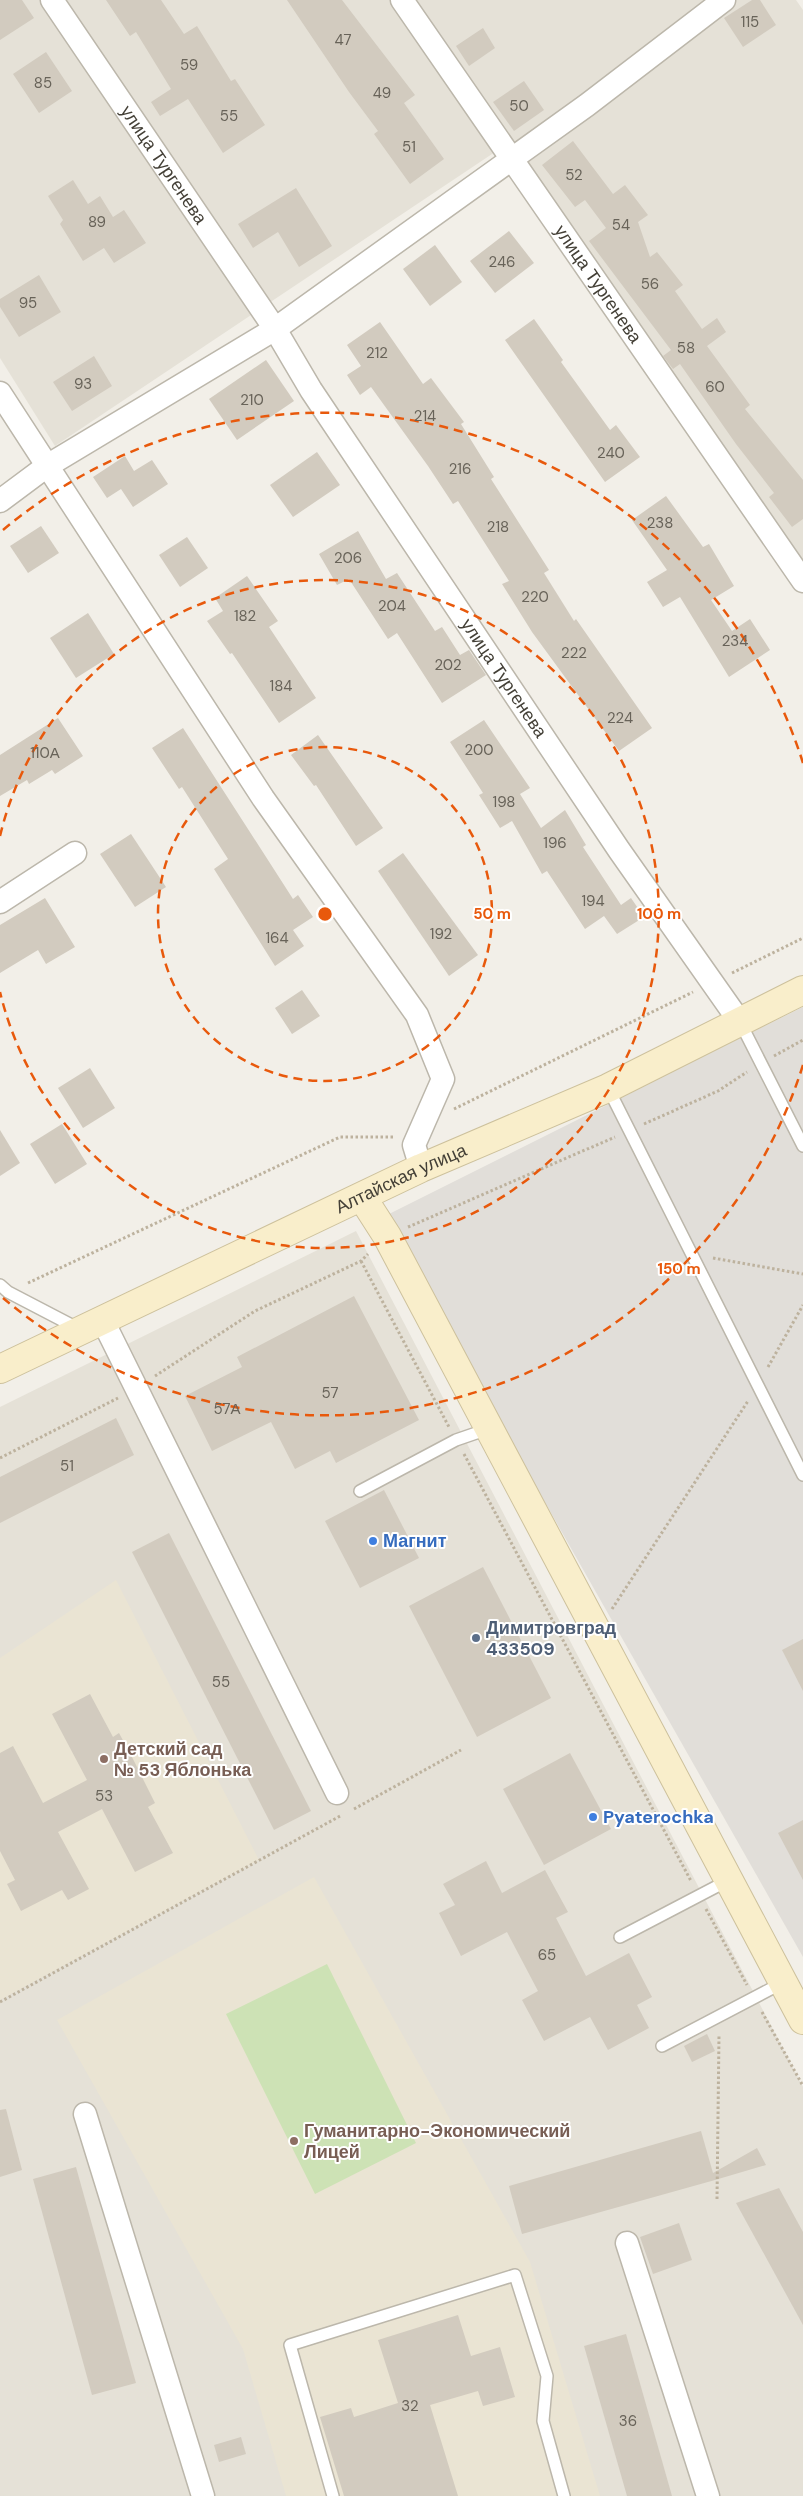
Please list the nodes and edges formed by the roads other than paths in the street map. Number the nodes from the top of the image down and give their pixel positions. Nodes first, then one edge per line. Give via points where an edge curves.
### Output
1 (52, 0) edge
2 (402, 0) edge
3 (724, 0) edge
4 (511, 159) junction
5 (275, 329) junction
6 (0, 394) edge
7 (47, 466) junction
8 (0, 500) edge
9 (803, 581) edge
10 (75, 853) dead end
11 (0, 902) edge
12 (803, 990) edge
13 (740, 1022) junction
14 (608, 1088) junction
15 (803, 1146) edge
16 (421, 1168) junction
17 (362, 1197) junction
18 (0, 1285) edge
19 (91, 1325) junction
20 (0, 1369) edge
21 (488, 1429) junction
22 (803, 1475) edge
23 (360, 1491) dead end
24 (337, 1793) dead end
25 (729, 1880) junction
26 (620, 1937) dead end
27 (784, 1982) junction
28 (803, 2020) edge
29 (662, 2046) dead end
30 (86, 2114) dead end
31 (627, 2242) dead end
32 (203, 2496) edge
33 (333, 2496) edge
34 (564, 2496) edge
35 (708, 2496) edge

1 - 5 street, улица Тургенева
2 - 4 street, улица Тургенева
3 - 4 street
4 - 5 street
4 - 9 street, улица Тургенева
5 - 7 street
5 - 13 street, улица Тургенева via 311,390 608,834
6 - 7 street
7 - 8 street
7 - 16 street via 263,798 417,1015 443,1079 414,1145
10 - 11 street
12 - 13 street, Алтайская улица
13 - 14 street, Алтайская улица
13 - 15 lane
14 - 16 street, Алтайская улица
14 - 22 lane
16 - 17 street, Алтайская улица
17 - 19 street, Алтайская улица
17 - 21 street via 387,1236
18 - 19 lane via 8,1292
19 - 20 street, Алтайская улица
19 - 24 street
21 - 23 lane via 456,1440
21 - 25 street
25 - 26 lane
25 - 27 street
27 - 28 street
27 - 29 lane
30 - 32 street
31 - 35 street
33 - 34 lane via 290,2345 516,2275 547,2376 543,2421

